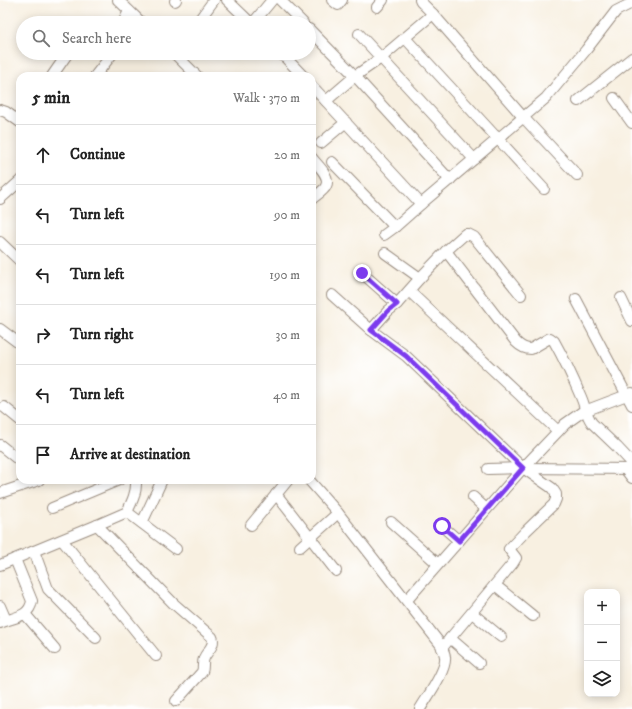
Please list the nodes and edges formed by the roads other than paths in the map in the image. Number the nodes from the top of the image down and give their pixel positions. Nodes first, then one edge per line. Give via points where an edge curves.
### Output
1 (118, 0) edge
2 (214, 0) edge
3 (227, 0) edge
4 (272, 0) edge
5 (280, 0) edge
6 (332, 0) edge
7 (342, 0) edge
8 (420, 0) edge
9 (632, 3) edge
10 (129, 11) junction
11 (433, 14) junction
12 (126, 16) edge
13 (134, 16) edge
14 (202, 16) edge
15 (244, 16) edge
16 (258, 16) edge
17 (296, 16) edge
18 (359, 34) dead end
19 (316, 36) edge
20 (405, 38) junction
21 (381, 58) junction
22 (632, 58) edge
23 (63, 60) edge
24 (108, 60) edge
25 (181, 60) edge
26 (287, 60) edge
27 (55, 72) edge
28 (98, 72) edge
29 (193, 72) edge
30 (297, 72) edge
31 (355, 76) junction
32 (316, 90) edge
33 (614, 98) dead end
34 (326, 101) junction
35 (578, 101) dead end
36 (0, 110) edge
37 (523, 117) junction
38 (16, 119) edge
39 (346, 122) junction
40 (632, 123) edge
41 (497, 139) junction
42 (321, 143) dead end
43 (474, 159) junction
44 (332, 162) dead end
45 (316, 163) edge
46 (577, 176) dead end
47 (450, 180) junction
48 (16, 185) edge
49 (544, 189) dead end
50 (316, 196) edge
51 (0, 199) edge
52 (421, 204) junction
53 (395, 227) junction
54 (384, 236) dead end
55 (0, 242) edge
56 (446, 251) junction
57 (385, 253) dead end
58 (16, 257) edge
59 (362, 273) dead end
60 (420, 278) junction
61 (409, 290) junction
62 (521, 295) dead end
63 (332, 296) dead end
64 (621, 298) dead end
65 (576, 299) dead end
66 (397, 304) junction
67 (632, 321) edge
68 (0, 328) edge
69 (371, 330) junction
70 (16, 341) edge
71 (629, 395) edge
72 (632, 405) edge
73 (4, 408) dead end
74 (586, 411) junction
75 (16, 417) edge
76 (558, 431) junction
77 (0, 445) edge
78 (16, 458) edge
79 (630, 467) edge
80 (523, 468) junction
81 (488, 469) dead end
82 (632, 478) edge
83 (27, 484) edge
84 (109, 484) edge
85 (137, 484) edge
86 (160, 484) edge
87 (285, 484) edge
88 (313, 484) edge
89 (0, 493) edge
90 (276, 494) junction
91 (473, 497) dead end
92 (52, 508) dead end
93 (486, 510) junction
94 (127, 512) junction
95 (338, 513) junction
96 (391, 522) dead end
97 (142, 523) junction
98 (97, 525) junction
99 (251, 525) dead end
100 (442, 526) dead end
101 (310, 538) junction
102 (62, 540) junction
103 (459, 541) junction
104 (300, 547) dead end
105 (176, 549) dead end
106 (34, 551) junction
107 (15, 559) junction
108 (438, 564) junction
109 (0, 565) edge
110 (336, 571) dead end
111 (495, 585) junction
112 (407, 600) junction
113 (0, 606) edge
114 (472, 613) junction
115 (25, 614) junction
116 (534, 616) dead end
117 (3, 621) edge
118 (501, 637) dead end
119 (96, 638) dead end
120 (450, 638) junction
121 (442, 648) junction
122 (55, 649) dead end
123 (156, 656) dead end
124 (479, 663) dead end
125 (176, 701) dead end
126 (420, 709) edge

1 - 10 street
2 - 14 street
3 - 15 street
4 - 16 street
5 - 17 street
6 - 7 street via 338,5
8 - 11 street
9 - 37 street via 616,10 546,98
10 - 12 street
10 - 13 street
11 - 20 street
11 - 37 street
18 - 21 street
19 - 31 street
20 - 21 street
20 - 41 street
21 - 31 street
21 - 43 street
22 - 35 street
23 - 27 street
24 - 28 street
25 - 29 street
26 - 30 street
31 - 34 street
31 - 47 street
32 - 34 street
33 - 40 street
34 - 39 street
36 - 38 street
37 - 41 street
37 - 46 street
39 - 42 street
39 - 52 street
41 - 43 street
41 - 49 street
43 - 47 street
44 - 53 street
45 - 50 street via 327,180 327,185
47 - 52 street
48 - 51 street
52 - 53 street
53 - 54 street
55 - 58 street
56 - 60 street
56 - 62 street via 465,234 471,235
56 - 74 street via 516,342 531,349 550,338 554,341
57 - 60 street
59 - 66 street
60 - 61 street
61 - 66 street
61 - 76 street
63 - 69 street
64 - 67 street
65 - 71 street
66 - 69 street
68 - 70 street
69 - 80 street via 406,356
71 - 72 street
71 - 74 street
73 - 75 street
74 - 76 street
74 - 79 street via 592,423 617,447
76 - 80 street
77 - 78 street
79 - 80 street
79 - 82 street
80 - 81 street
80 - 93 street
80 - 111 street via 552,488 556,499 509,549 516,558
83 - 89 street
84 - 92 street
85 - 94 street via 136,493
86 - 97 street
87 - 90 street
88 - 95 street
90 - 99 street
90 - 101 street
91 - 93 street
93 - 103 street
94 - 97 street
94 - 98 street
95 - 101 street
95 - 112 street
96 - 108 street
97 - 105 street
98 - 102 street
98 - 125 street via 214,640 203,660 202,672
100 - 103 street
101 - 104 street
101 - 110 street
102 - 106 street
102 - 123 street
103 - 108 street
106 - 107 street
106 - 119 street via 48,589
107 - 109 street
107 - 115 street via 32,601
108 - 112 street
111 - 114 street
111 - 116 street
112 - 121 street
113 - 117 street
114 - 118 street
114 - 120 street
115 - 117 street
115 - 122 street
120 - 121 street
120 - 124 street
121 - 126 street via 445,657 444,667

